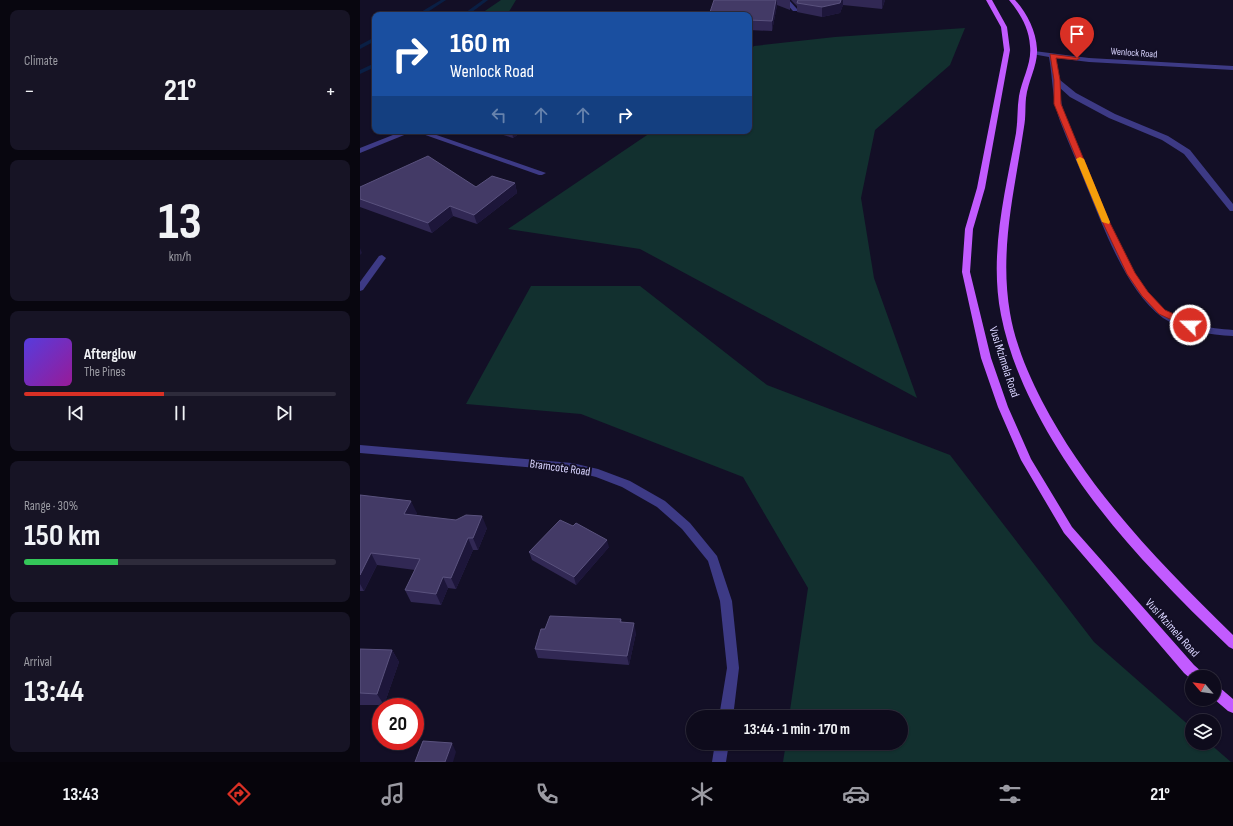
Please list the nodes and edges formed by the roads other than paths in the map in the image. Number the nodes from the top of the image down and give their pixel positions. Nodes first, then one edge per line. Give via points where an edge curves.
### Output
1 (786, 0) edge
2 (989, 0) edge
3 (1012, 0) edge
4 (796, 10) edge
5 (1034, 53) junction
6 (1052, 56) junction
7 (1233, 68) edge
8 (1057, 80) junction
9 (402, 134) edge
10 (427, 134) edge
11 (360, 151) edge
12 (542, 173) dead end
13 (1233, 209) edge
14 (382, 258) dead end
15 (360, 288) edge
16 (1233, 333) edge
17 (360, 449) edge
18 (1233, 643) edge
19 (1191, 670) edge
20 (1221, 696) edge
21 (1233, 707) edge
22 (727, 710) edge
23 (721, 750) edge
24 (719, 762) edge

1 - 4 street
2 - 19 main road, Vusi Mzimela Road via 1004,27 1007,50 981,188 969,229 966,272 986,358 1003,407 1026,460 1068,530
3 - 5 main road, Vusi Mzimela Road via 1026,21
5 - 6 street, Wenlock Road
5 - 18 main road, Vusi Mzimela Road via 1023,96 1021,126 1002,226 1001,278 1009,331 1024,374 1042,412 1087,482 1136,545
6 - 7 street, Wenlock Road
6 - 8 street
8 - 13 street via 1073,95 1112,116 1165,138 1187,152
8 - 16 street via 1058,104 1088,180 1131,274 1162,312 1178,321 1203,329
9 - 11 street
10 - 12 street
14 - 15 street
17 - 22 street, Bramcote Road via 572,467 598,473 626,484 661,504 686,526 713,559 726,601 733,668
20 - 21 main road
23 - 24 street

